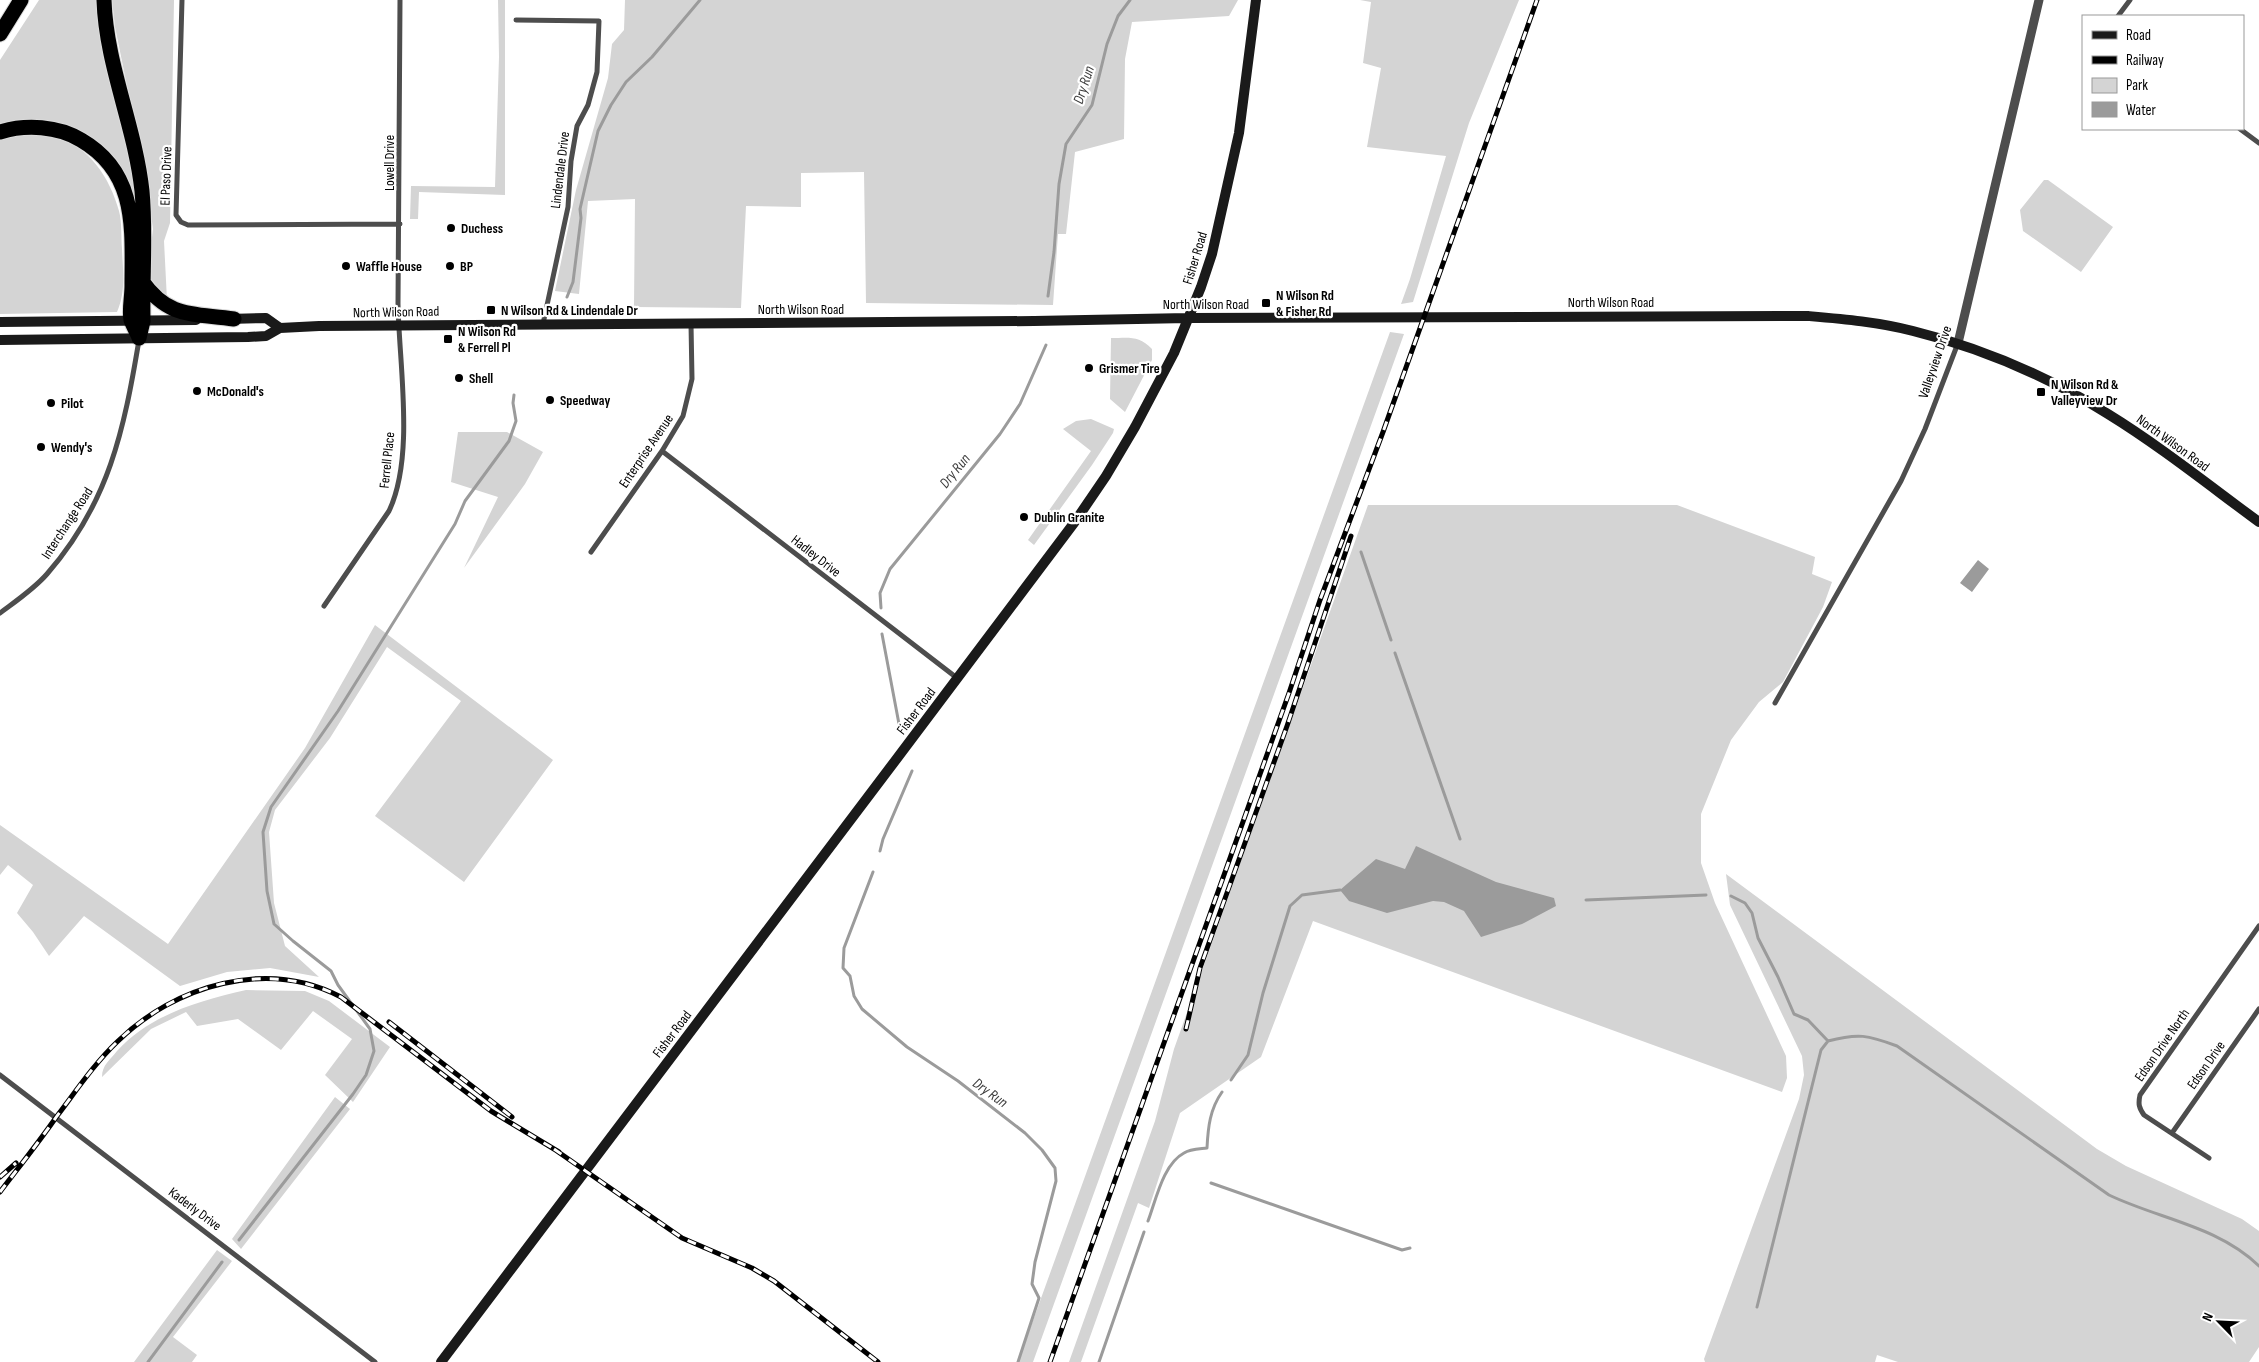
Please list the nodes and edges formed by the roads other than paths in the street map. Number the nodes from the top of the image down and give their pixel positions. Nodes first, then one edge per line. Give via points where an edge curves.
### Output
1 (21, 0) edge
2 (104, 0) edge
3 (182, 0) edge
4 (400, 0) edge
5 (1256, 0) edge
6 (2039, 0) edge
7 (2130, 0) edge
8 (2119, 15) edge
9 (516, 20) dead end
10 (0, 34) edge
11 (2241, 130) edge
12 (0, 132) edge
13 (2259, 143) edge
14 (400, 224) junction
15 (142, 281) junction
16 (1188, 318) junction
17 (234, 319) junction
18 (137, 320) junction
19 (0, 322) edge
20 (691, 323) junction
21 (543, 324) junction
22 (399, 326) junction
23 (280, 328) junction
24 (139, 338) junction
25 (0, 340) edge
26 (1958, 344) junction
27 (662, 451) junction
28 (2259, 522) edge
29 (591, 552) dead end
30 (324, 606) dead end
31 (0, 613) edge
32 (957, 678) junction
33 (1776, 703) dead end
34 (2259, 926) edge
35 (2259, 1010) edge
36 (0, 1075) edge
37 (2172, 1134) junction
38 (2209, 1158) dead end
39 (375, 1362) edge
40 (441, 1362) edge

1 - 10 highway
2 - 15 highway via 108,37 142,191
3 - 14 street, El Paso Drive via 176,215 181,222 188,225
4 - 14 street, Lowell Drive
5 - 16 main road, Fisher Road via 1231,172 1212,254
6 - 26 street, Valleyview Drive
7 - 8 street
9 - 21 street, Lindendale Drive via 600,21 597,72 588,105 577,126 568,207
11 - 13 street
12 - 18 highway via 21,127 58,131 90,145 113,168 129,204
14 - 22 street, Lowell Drive
15 - 17 highway via 167,307
15 - 18 highway
16 - 20 main road, North Wilson Road
16 - 26 main road, North Wilson Road via 1808,316 1895,327
16 - 32 main road, Fisher Road via 1145,409 1106,476
17 - 18 main road, North Wilson Road
17 - 23 main road, North Wilson Road via 266,318
18 - 19 main road, North Wilson Road
18 - 24 highway
20 - 21 main road, North Wilson Road
20 - 27 street, Enterprise Avenue via 692,379 688,402 679,425
21 - 22 main road, North Wilson Road
22 - 23 main road, North Wilson Road
22 - 30 street, Ferrell Place via 403,408 402,463 398,486 389,511
23 - 24 main road, North Wilson Road via 266,336
24 - 25 main road, North Wilson Road
24 - 31 street, Interchange Road via 131,390 103,489 76,535 46,575
26 - 28 main road, North Wilson Road via 2004,360 2079,396
26 - 33 street, Valleyview Drive via 1908,466
27 - 29 street, Enterprise Avenue
27 - 32 street, Hadley Drive
32 - 40 main road, Fisher Road
34 - 37 street, Edson Drive North via 2140,1095 2138,1102 2144,1115
35 - 37 street, Edson Drive
36 - 39 street, Kaderly Drive
37 - 38 street, Edson Drive North

